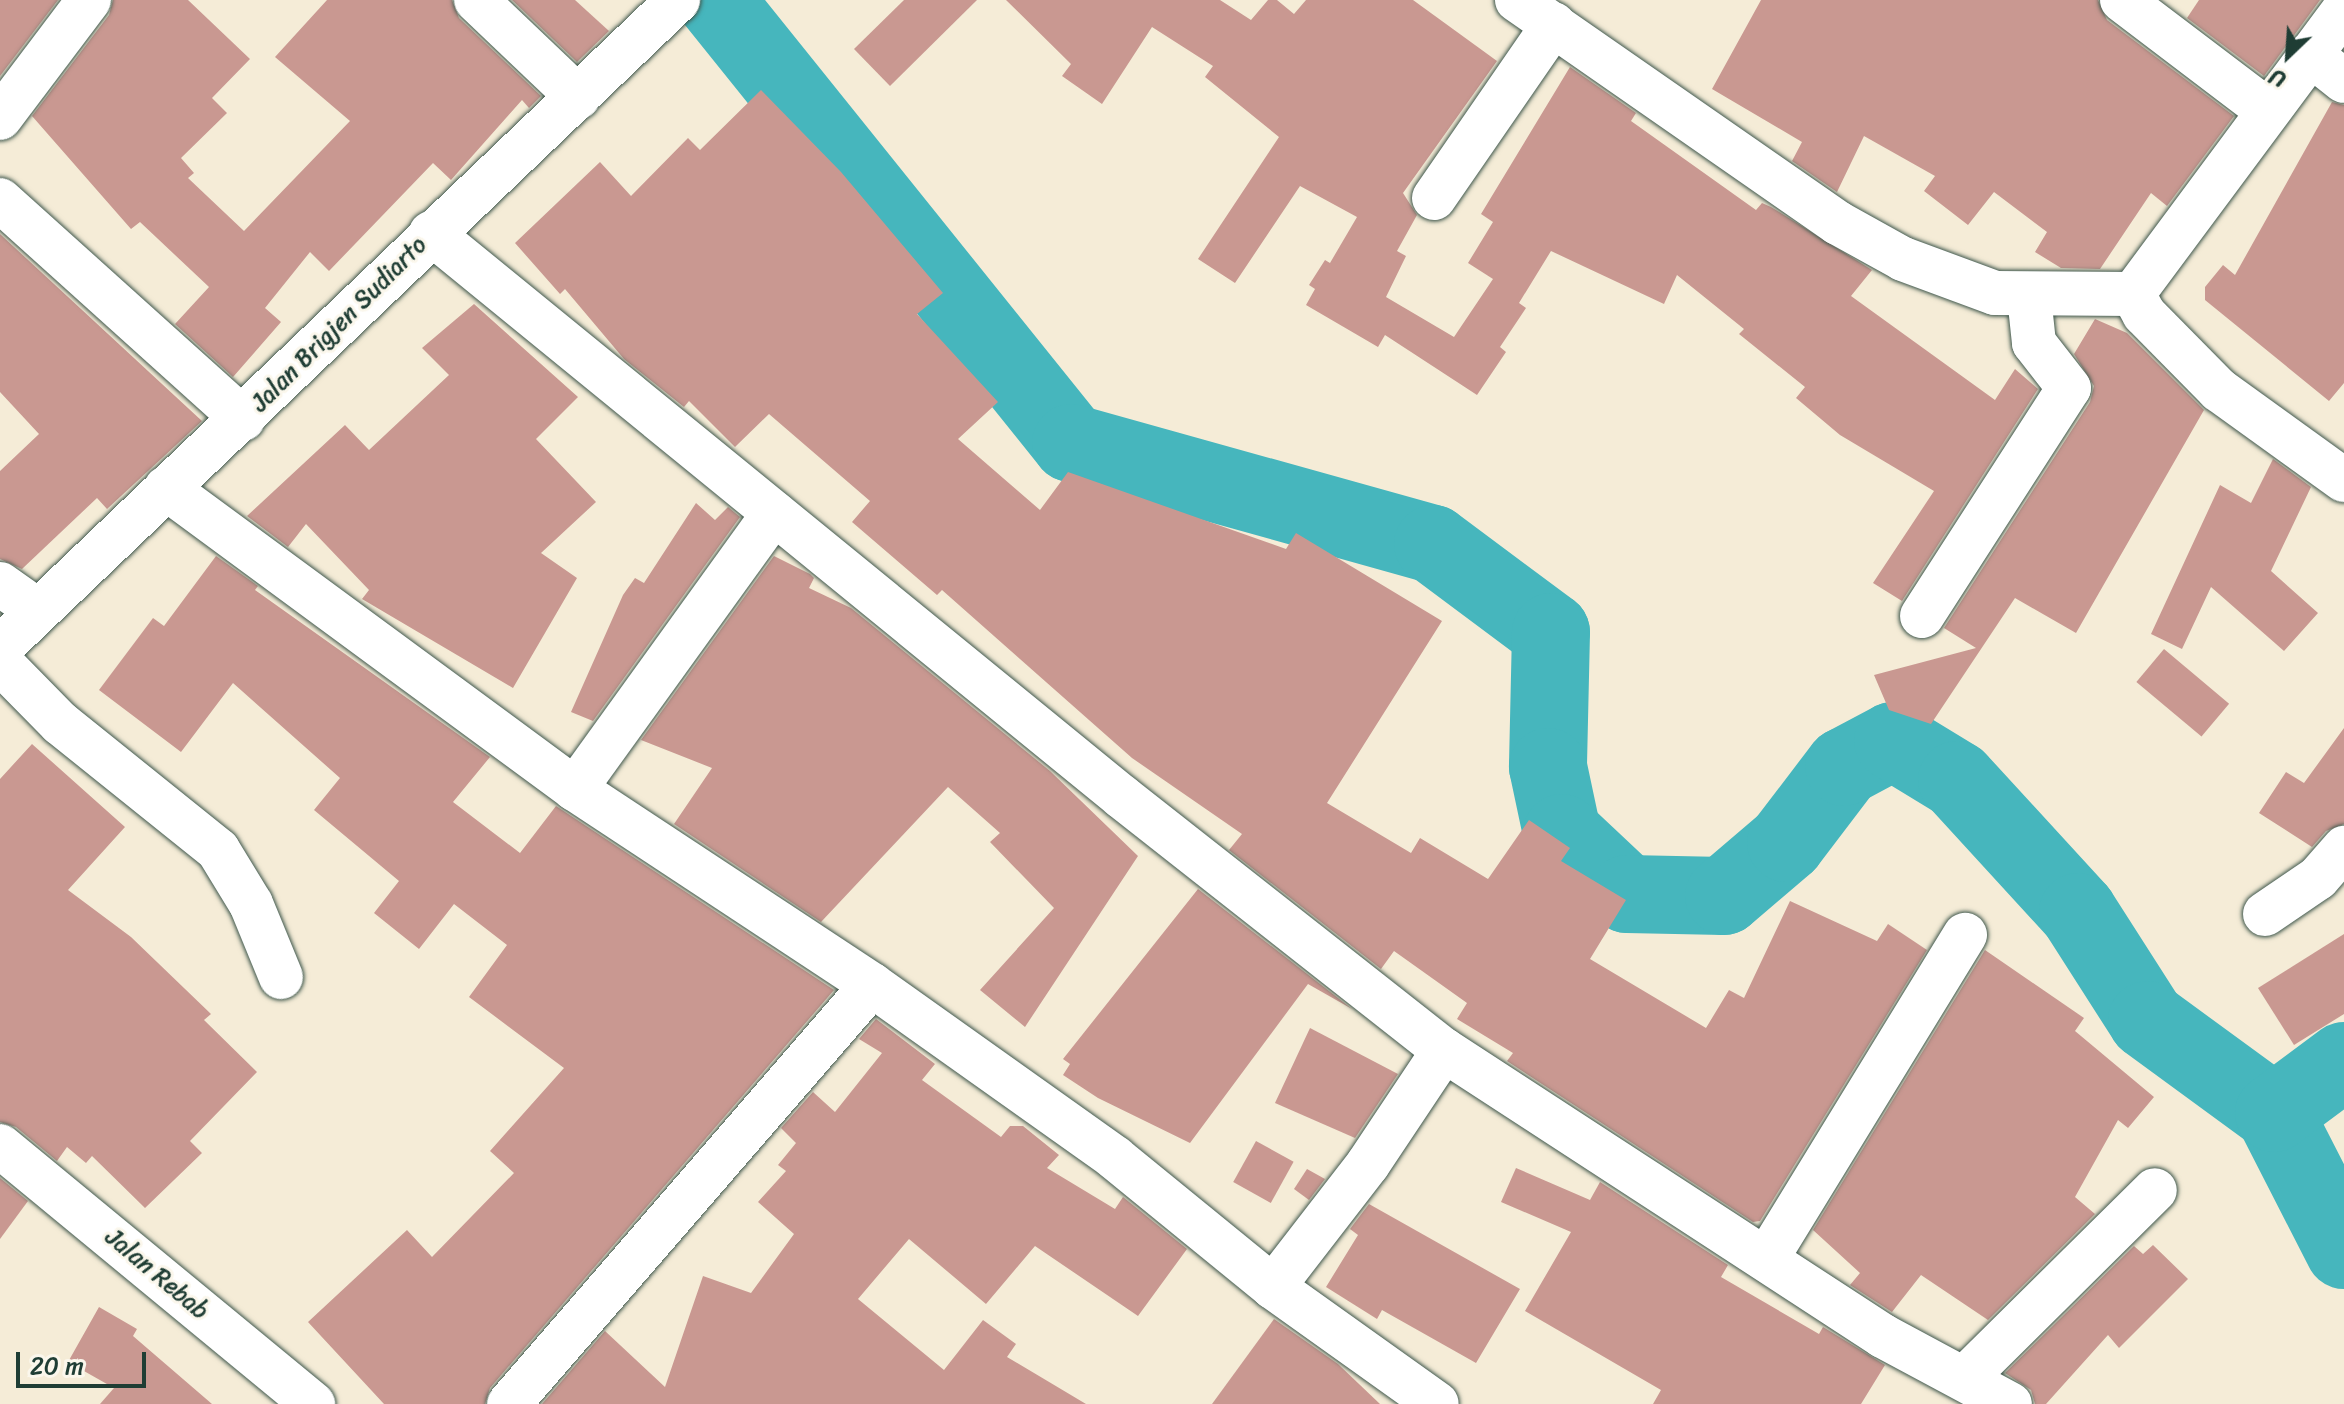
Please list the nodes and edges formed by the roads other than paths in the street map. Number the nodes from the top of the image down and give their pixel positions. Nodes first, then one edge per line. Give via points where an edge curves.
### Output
1 (89, 0) edge
2 (476, 0) edge
3 (678, 0) edge
4 (1517, 0) edge
5 (2122, 0) edge
6 (2344, 10) edge
7 (1554, 24) junction
8 (2310, 54) junction
9 (2344, 81) edge
10 (578, 97) junction
11 (2268, 111) junction
12 (0, 118) edge
13 (1434, 198) dead end
14 (0, 200) edge
15 (431, 233) junction
16 (2133, 294) junction
17 (2029, 296) junction
18 (243, 419) junction
19 (2344, 480) edge
20 (166, 488) junction
21 (774, 513) junction
22 (0, 584) edge
23 (37, 610) junction
24 (1922, 616) dead end
25 (0, 648) edge
26 (0, 662) edge
27 (575, 789) junction
28 (2344, 848) edge
29 (2265, 914) dead end
30 (1965, 935) dead end
31 (281, 977) dead end
32 (872, 985) junction
33 (1444, 1050) junction
34 (0, 1146) edge
35 (2155, 1190) dead end
36 (1767, 1258) junction
37 (1273, 1287) junction
38 (1965, 1378) junction
39 (313, 1404) edge
40 (509, 1404) edge
41 (1437, 1404) edge
42 (2010, 1404) edge

1 - 12 street
2 - 10 street
3 - 10 street, Jalan Brigjen Sudiarto
4 - 7 street
5 - 11 street
6 - 8 street
7 - 13 street
7 - 17 street via 1838,223 1903,259 1995,293
8 - 9 street
8 - 11 street
10 - 15 street, Jalan Brigjen Sudiarto
11 - 16 street
14 - 18 street
15 - 18 street, Jalan Brigjen Sudiarto
15 - 21 street
16 - 17 street
16 - 19 street via 2144,314 2219,390
17 - 24 street via 2034,343 2069,388
18 - 20 street, Jalan Brigjen Sudiarto
20 - 23 street, Jalan Brigjen Sudiarto
20 - 27 street
21 - 27 street
21 - 33 street
22 - 23 street
23 - 25 street, Jalan Brigjen Sudiarto
26 - 31 street via 60,723 218,850 251,904
27 - 32 street
28 - 29 street via 2318,878
30 - 36 street
32 - 37 street via 1115,1158
32 - 40 street
33 - 36 street
33 - 37 street via 1368,1164
34 - 39 street, Jalan Rebab
35 - 38 street
36 - 38 street via 1883,1336
37 - 41 street
38 - 42 street

